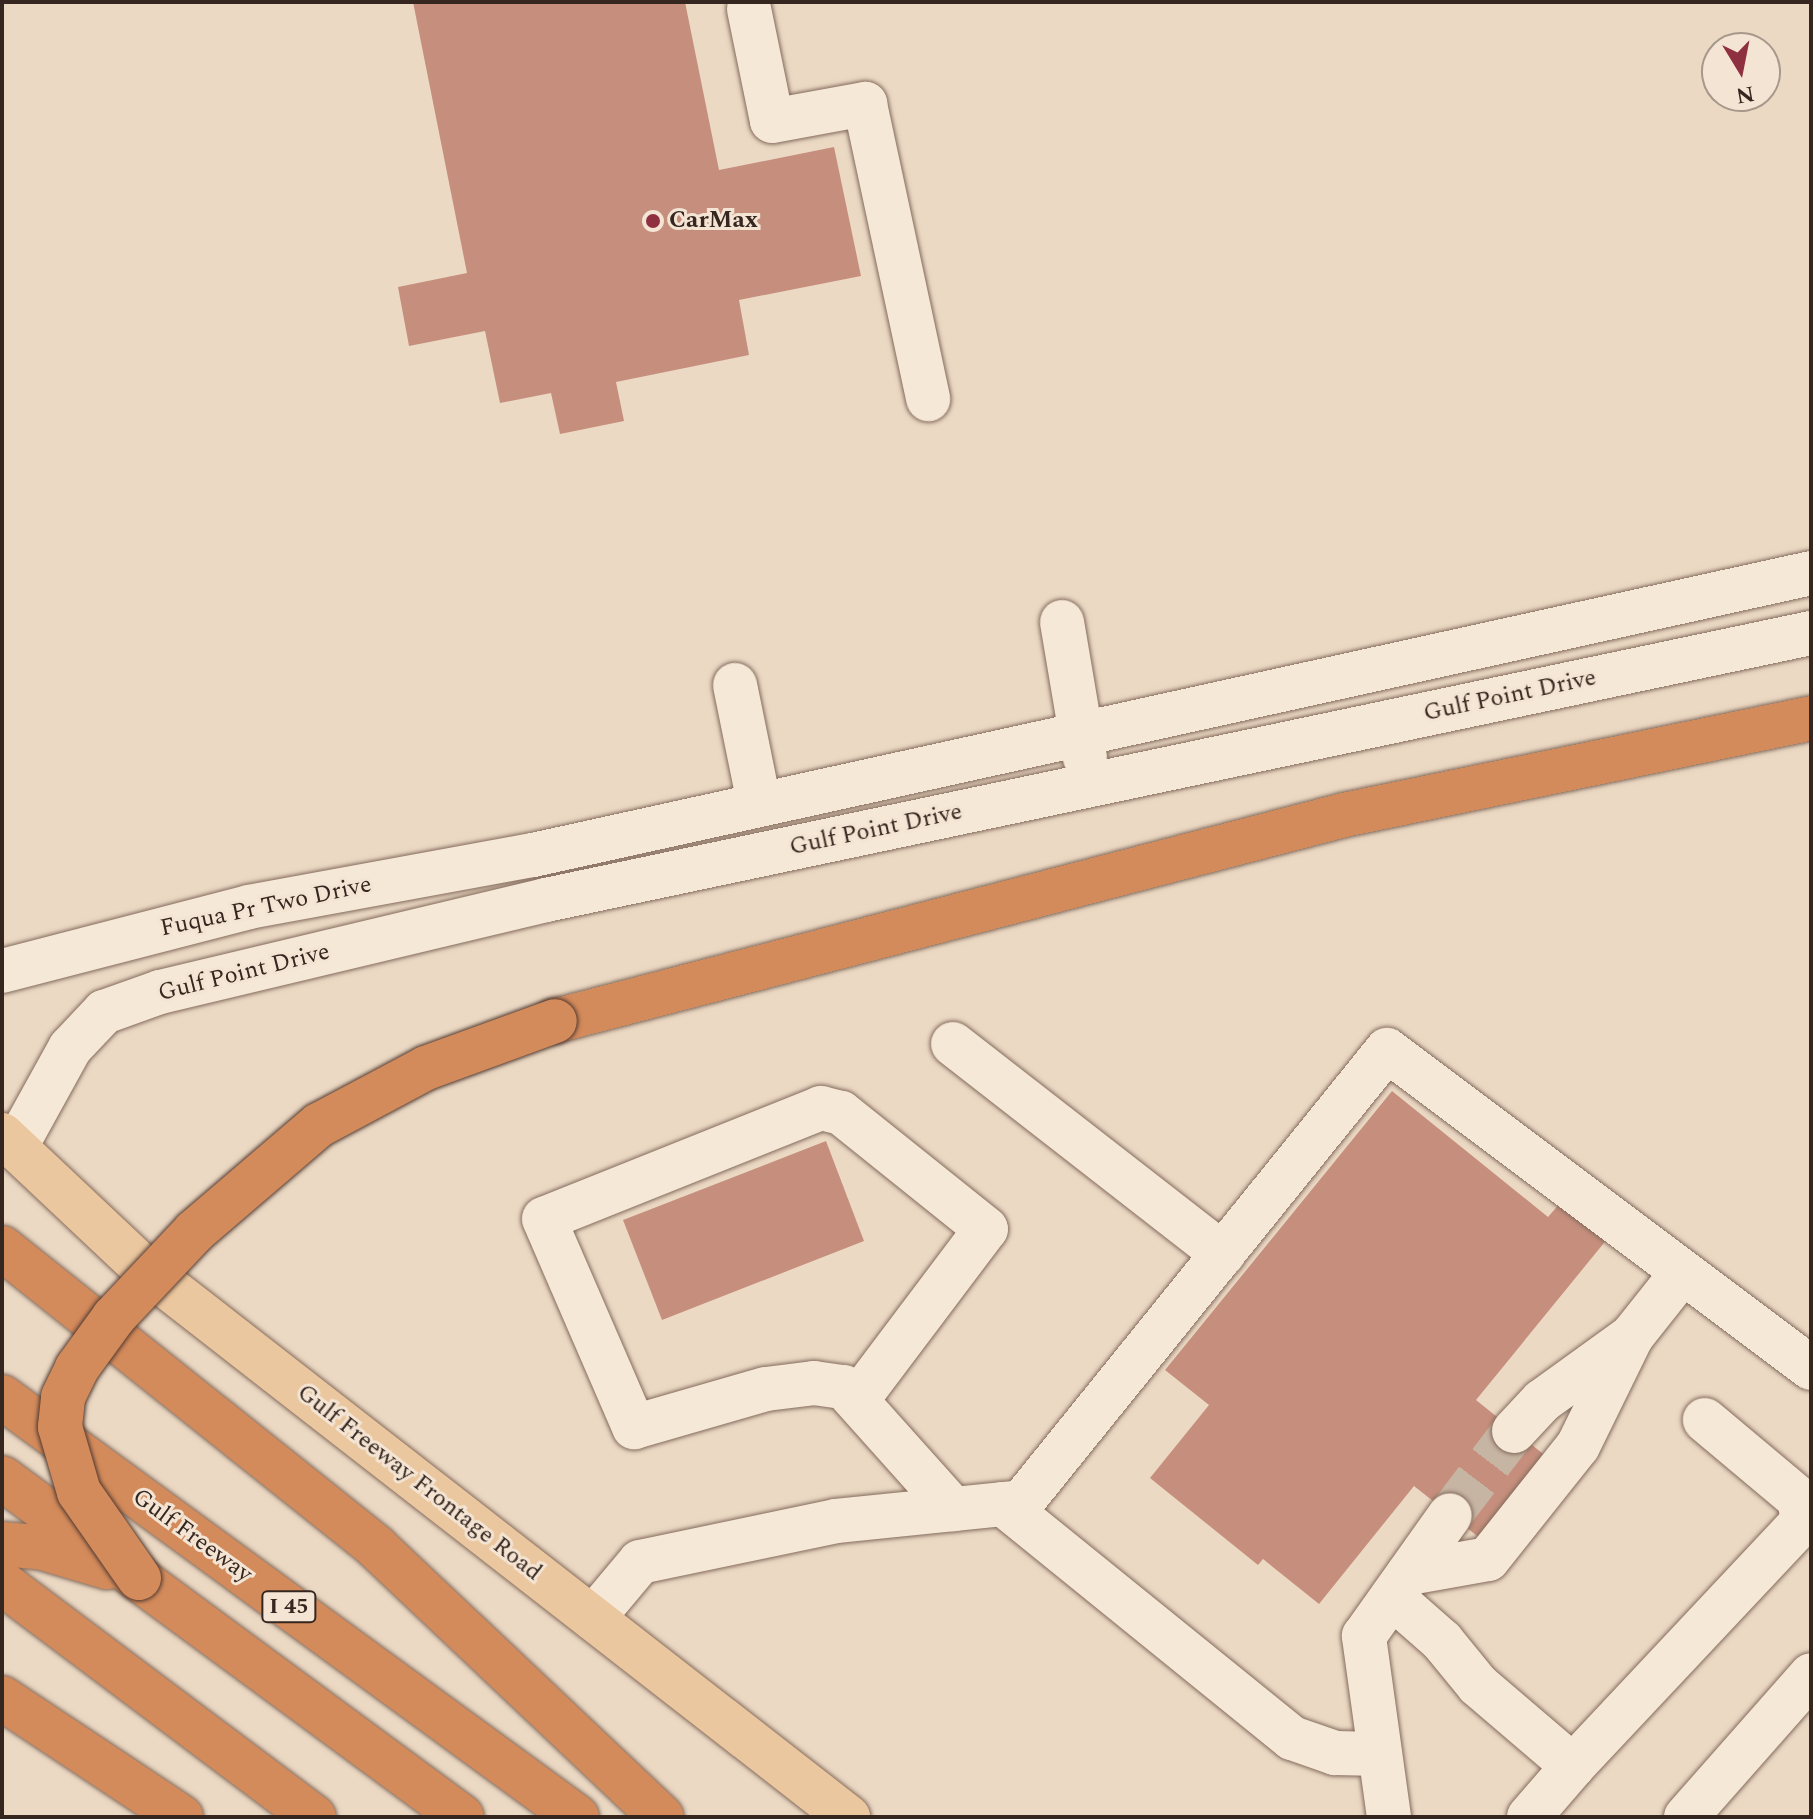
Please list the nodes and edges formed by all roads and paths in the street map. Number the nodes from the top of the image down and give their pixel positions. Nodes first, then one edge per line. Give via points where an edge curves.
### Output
1 (749, 9) dead end
2 (928, 399) dead end
3 (1811, 573) edge
4 (1062, 622) dead end
5 (1811, 633) edge
6 (735, 685) dead end
7 (1811, 718) edge
8 (1080, 729) junction
9 (1089, 785) junction
10 (759, 803) junction
11 (534, 854) junction
12 (546, 900) junction
13 (2, 971) edge
14 (953, 1044) dead end
15 (9, 1140) edge
16 (2, 1248) edge
17 (1223, 1254) junction
18 (1682, 1273) junction
19 (1632, 1336) junction
20 (1811, 1368) edge
21 (2, 1397) edge
22 (857, 1400) junction
23 (1705, 1420) dead end
24 (1514, 1431) tunnel mouth
25 (2, 1478) edge
26 (1003, 1504) junction
27 (953, 1509) junction
28 (1450, 1515) tunnel mouth
29 (2, 1544) edge
30 (139, 1578) junction
31 (2, 1583) edge
32 (1400, 1585) junction
33 (593, 1618) junction
34 (2, 1698) edge
35 (1803, 1698) edge
36 (1380, 1754) junction
37 (1573, 1766) junction
38 (181, 1817) edge
39 (314, 1817) edge
40 (462, 1817) edge
41 (577, 1817) edge
42 (662, 1817) edge
43 (848, 1817) edge
44 (1389, 1817) edge
45 (1529, 1817) edge
46 (1686, 1817) edge

1 - 2 street via 772,121 865,104
3 - 8 street
4 - 8 street
5 - 9 street, Gulf Point Drive
6 - 10 street
7 - 30 highway, bridge via 1344,815 555,1021 426,1068 319,1125 194,1232 114,1317 77,1368 63,1397 60,1427 79,1492
8 - 9 street
8 - 10 street
9 - 12 street, Gulf Point Drive
10 - 11 street
11 - 12 street
11 - 13 street, Fuqua Pr Two Drive via 249,907
12 - 15 street, Gulf Point Drive via 160,992 104,1012 70,1048
14 - 17 street
15 - 33 main road, Gulf Freeway Frontage Road via 143,1268
16 - 42 highway via 376,1547
17 - 18 street via 1387,1050
17 - 26 street via 1022,1502
18 - 19 street
18 - 20 street
19 - 24 street via 1542,1401
19 - 32 street via 1578,1446 1488,1559
21 - 41 highway, Gulf Freeway / I 45
22 - 22 street via 844,1387 814,1383 766,1389 634,1427 544,1219 821,1108 841,1113 986,1229
22 - 27 street
23 - 37 street via 1799,1499 1803,1521
25 - 30 highway, I 45
26 - 27 street
26 - 36 street via 1292,1738 1335,1753
27 - 33 street via 836,1521 640,1562
28 - 32 street
29 - 30 highway via 39,1547
30 - 40 highway, I 45
31 - 39 highway
32 - 36 street via 1364,1636
32 - 37 street via 1478,1685
33 - 43 main road, Gulf Freeway Frontage Road
34 - 38 highway
35 - 46 street
36 - 44 street
37 - 45 street

